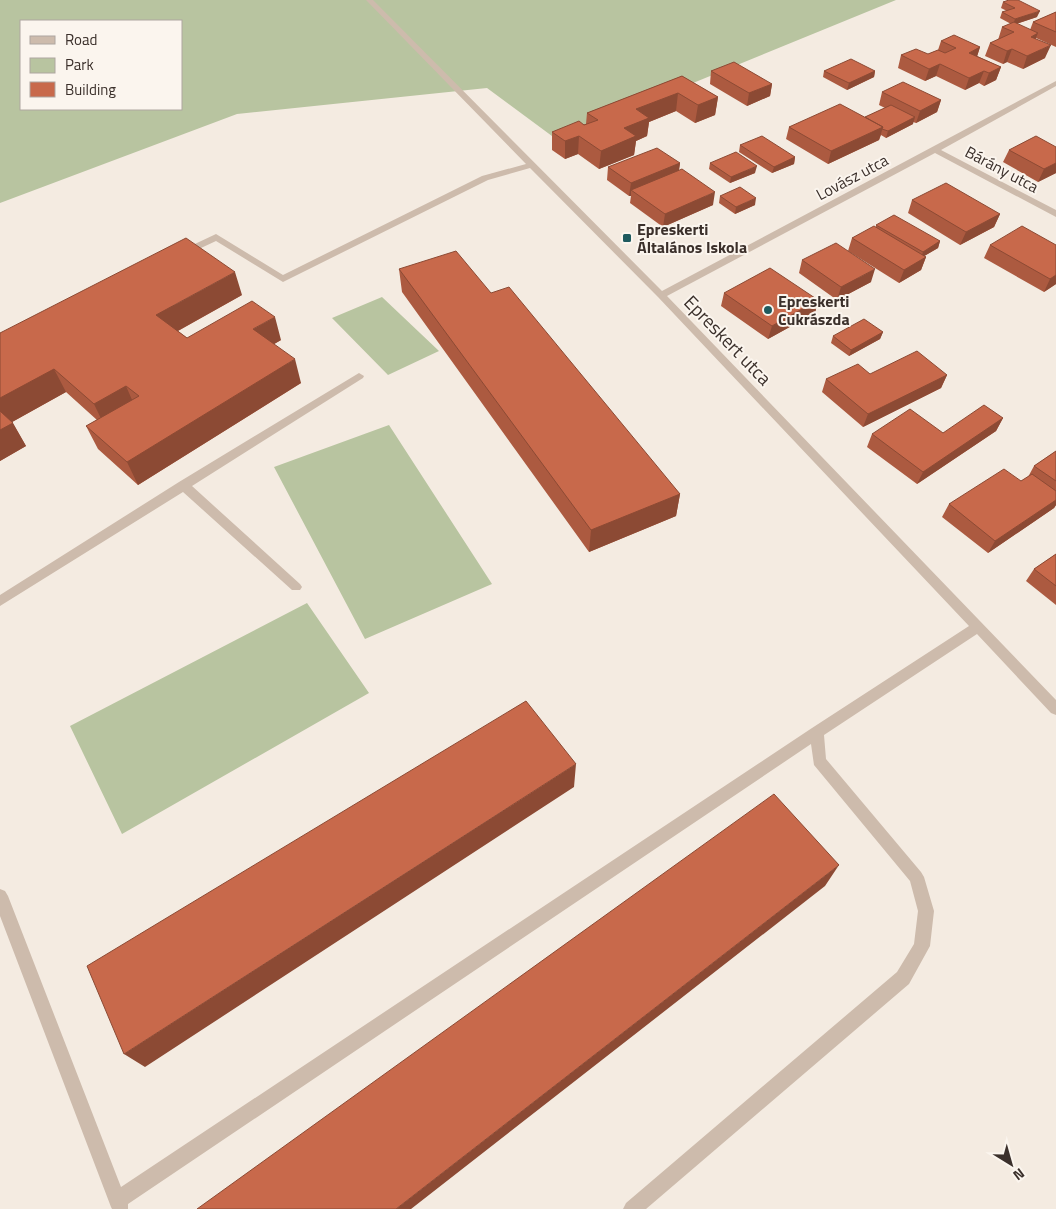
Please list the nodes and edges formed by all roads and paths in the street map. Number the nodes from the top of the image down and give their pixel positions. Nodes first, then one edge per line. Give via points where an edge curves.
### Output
1 (369, 0) edge
2 (1056, 83) edge
3 (935, 150) junction
4 (531, 165) junction
5 (1056, 214) edge
6 (173, 258) edge
7 (661, 295) junction
8 (359, 376) dead end
9 (183, 486) junction
10 (296, 587) dead end
11 (0, 601) edge
12 (978, 627) junction
13 (1056, 709) edge
14 (817, 732) junction
15 (0, 896) edge
16 (119, 1205) edge
17 (632, 1209) edge

1 - 4 street, Epreskert utca
2 - 3 street, Lovász utca
3 - 5 street, Bárány utca
3 - 7 street, Lovász utca
4 - 6 street via 485,178 283,279 216,237
4 - 7 street, Epreskert utca
7 - 12 street, Epreskert utca
8 - 9 street
9 - 10 street
9 - 11 street
12 - 13 street, Epreskert utca
12 - 14 street
14 - 16 street
14 - 17 street via 819,761 916,877 926,911 922,946 903,978
15 - 16 street

